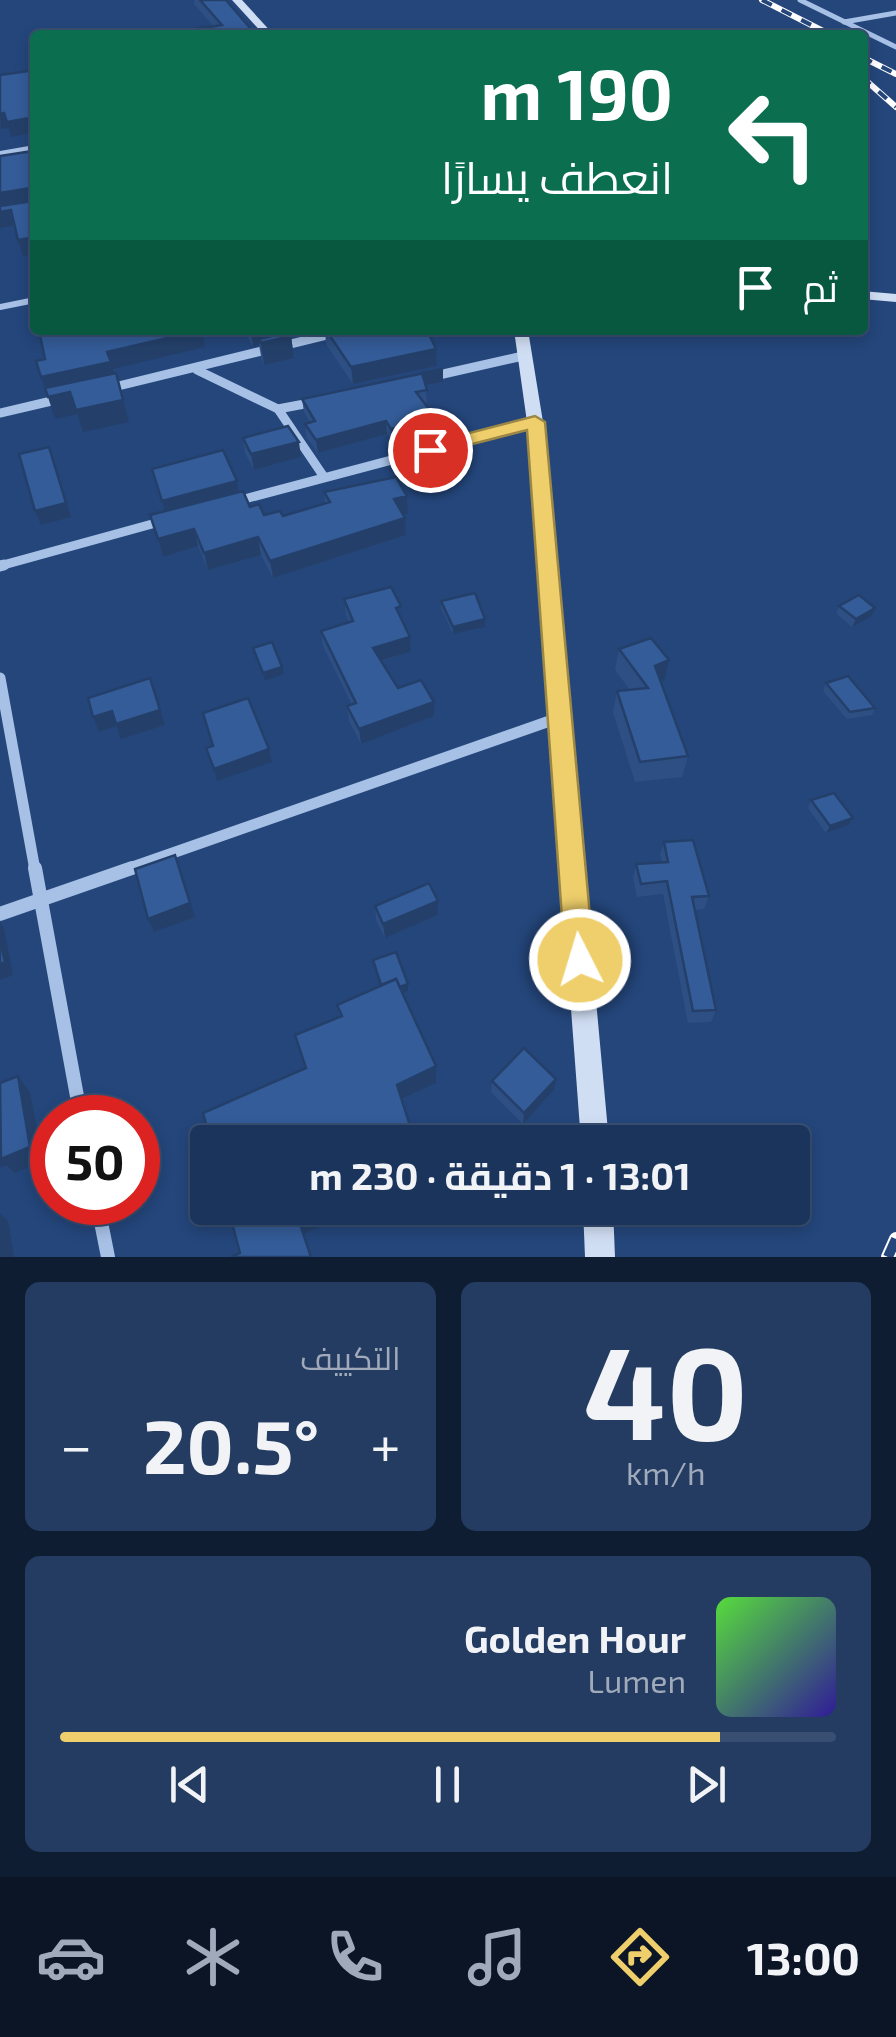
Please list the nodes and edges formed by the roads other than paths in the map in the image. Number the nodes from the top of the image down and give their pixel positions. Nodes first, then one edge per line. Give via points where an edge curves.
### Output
1 (237, 0) edge
2 (800, 0) edge
3 (896, 13) edge
4 (844, 22) junction
5 (264, 30) edge
6 (861, 30) edge
7 (868, 34) edge
8 (896, 47) edge
9 (30, 149) edge
10 (0, 154) edge
11 (868, 296) edge
12 (896, 298) edge
13 (30, 301) edge
14 (0, 307) edge
15 (329, 335) edge
16 (527, 338) edge
17 (196, 370) junction
18 (415, 380) edge
19 (92, 392) edge
20 (74, 396) edge
21 (325, 400) edge
22 (278, 409) junction
23 (0, 413) edge
24 (535, 422) junction
25 (324, 477) junction
26 (228, 503) edge
27 (172, 519) edge
28 (0, 566) edge
29 (0, 678) edge
30 (560, 717) junction
31 (41, 900) junction
32 (0, 914) edge
33 (77, 1095) edge
34 (594, 1125) edge
35 (102, 1225) edge
36 (599, 1225) edge
37 (108, 1257) edge
38 (600, 1257) edge

1 - 5 main road
2 - 4 street
3 - 4 street
4 - 6 street
7 - 8 street
9 - 10 street
11 - 12 main road
13 - 14 street
15 - 17 street
16 - 18 street
16 - 24 main road
17 - 19 street
17 - 22 street
20 - 23 street
21 - 22 street
22 - 25 street
24 - 25 street
24 - 30 main road
25 - 26 street
27 - 28 street
29 - 31 street
30 - 31 street
30 - 34 main road
31 - 32 street
31 - 33 street
35 - 37 street
36 - 38 main road

